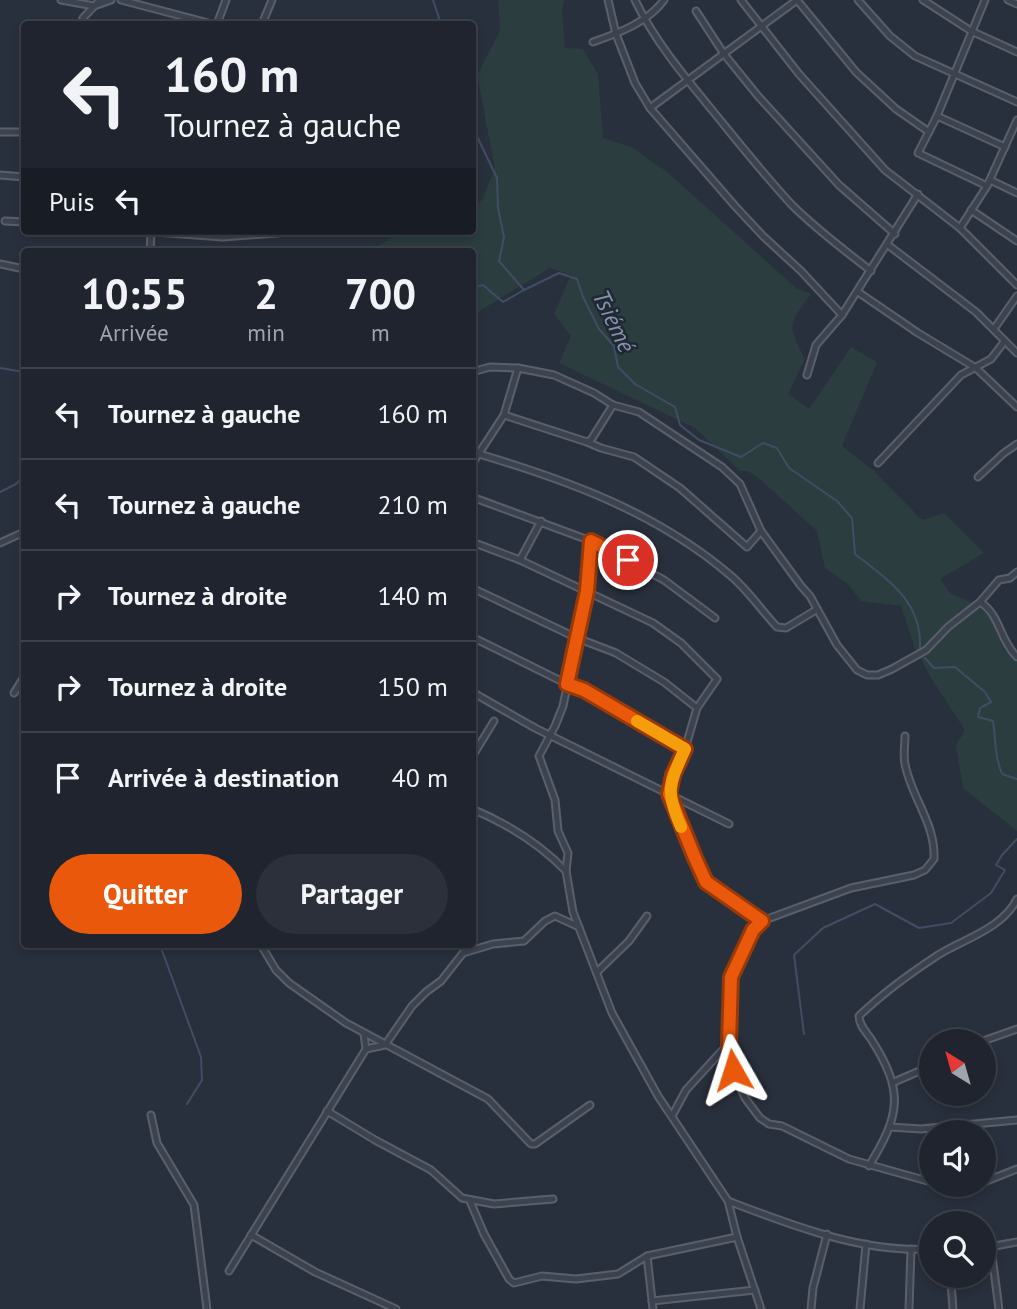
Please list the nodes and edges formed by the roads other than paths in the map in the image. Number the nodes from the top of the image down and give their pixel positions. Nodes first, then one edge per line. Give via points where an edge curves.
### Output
1 (61, 0) edge
2 (100, 0) edge
3 (111, 0) edge
4 (121, 0) edge
5 (226, 0) edge
6 (272, 0) edge
7 (608, 0) edge
8 (635, 0) edge
9 (664, 0) edge
10 (741, 0) edge
11 (858, 0) edge
12 (923, 0) edge
13 (985, 0) edge
14 (1008, 0) edge
15 (1017, 4) edge
16 (94, 6) junction
17 (696, 11) dead end
18 (644, 19) junction
19 (82, 21) edge
20 (202, 21) edge
21 (216, 21) edge
22 (263, 21) edge
23 (761, 28) junction
24 (971, 31) junction
25 (616, 34) junction
26 (593, 43) dead end
27 (1017, 52) edge
28 (724, 54) junction
29 (954, 73) junction
30 (688, 81) junction
31 (1017, 102) edge
32 (650, 108) junction
33 (937, 116) junction
34 (1017, 120) edge
35 (0, 132) edge
36 (21, 132) edge
37 (929, 132) junction
38 (1014, 135) edge
39 (1005, 147) junction
40 (0, 175) edge
41 (21, 177) edge
42 (989, 183) junction
43 (1017, 193) edge
44 (918, 194) junction
45 (971, 210) junction
46 (5, 221) dead end
47 (21, 222) edge
48 (960, 228) junction
49 (895, 234) junction
50 (198, 235) edge
51 (249, 235) edge
52 (1017, 241) edge
53 (888, 245) junction
54 (0, 264) edge
55 (21, 268) edge
56 (871, 271) junction
57 (1017, 285) edge
58 (858, 292) junction
59 (1017, 296) edge
60 (842, 315) junction
61 (994, 330) junction
62 (1004, 342) junction
63 (1017, 353) edge
64 (518, 368) junction
65 (976, 369) junction
66 (476, 371) edge
67 (807, 375) dead end
68 (613, 405) junction
69 (1017, 407) edge
70 (504, 415) junction
71 (587, 442) junction
72 (1017, 444) edge
73 (479, 454) junction
74 (476, 458) edge
75 (878, 463) dead end
76 (978, 477) dead end
77 (476, 498) edge
78 (541, 522) junction
79 (761, 531) junction
80 (21, 533) edge
81 (591, 541) junction
82 (0, 543) edge
83 (476, 544) edge
84 (520, 560) junction
85 (1017, 572) edge
86 (476, 590) edge
87 (587, 591) junction
88 (980, 602) junction
89 (816, 610) junction
90 (715, 618) dead end
91 (577, 638) junction
92 (476, 639) edge
93 (1017, 657) edge
94 (21, 682) edge
95 (567, 684) junction
96 (14, 693) dead end
97 (476, 694) edge
98 (697, 708) junction
99 (494, 721) dead end
100 (550, 735) junction
101 (905, 736) dead end
102 (685, 749) junction
103 (476, 750) edge
104 (669, 794) junction
105 (476, 811) edge
106 (729, 824) dead end
107 (566, 871) junction
108 (1017, 898) edge
109 (647, 916) dead end
110 (762, 921) junction
111 (580, 928) junction
112 (263, 948) edge
113 (597, 972) junction
114 (1017, 1029) edge
115 (364, 1033) junction
116 (996, 1035) edge
117 (729, 1044) junction
118 (385, 1045) junction
119 (366, 1049) junction
120 (919, 1071) edge
121 (894, 1082) junction
122 (590, 1105) dead end
123 (327, 1111) junction
124 (151, 1115) dead end
125 (672, 1116) junction
126 (1017, 1120) edge
127 (890, 1127) junction
128 (869, 1166) junction
129 (1017, 1170) edge
130 (996, 1178) edge
131 (919, 1179) edge
132 (553, 1199) dead end
133 (470, 1201) junction
134 (728, 1201) junction
135 (827, 1234) junction
136 (251, 1235) junction
137 (737, 1237) junction
138 (1017, 1242) edge
139 (866, 1244) junction
140 (996, 1247) edge
141 (911, 1250) junction
142 (919, 1250) edge
143 (647, 1256) junction
144 (229, 1271) dead end
145 (996, 1286) edge
146 (951, 1288) edge
147 (755, 1290) junction
148 (652, 1301) junction
149 (207, 1309) edge
150 (396, 1309) edge
151 (653, 1309) edge
152 (761, 1309) edge
153 (811, 1309) edge
154 (860, 1309) edge
155 (909, 1309) edge
156 (953, 1309) edge
157 (999, 1309) edge

1 - 16 street
2 - 16 street
3 - 16 street
4 - 20 street
5 - 21 street
6 - 22 street
7 - 25 street
8 - 18 street
9 - 18 street
10 - 23 street
11 - 29 street via 902,47
12 - 24 street
13 - 24 street
14 - 15 street
16 - 19 street
17 - 28 street
18 - 25 street
18 - 30 street
23 - 28 street
23 - 37 street via 797,0 856,72
23 - 44 street via 885,170
24 - 27 street
24 - 29 street
25 - 26 street
25 - 32 street
28 - 30 street
28 - 49 street via 839,185
29 - 31 street
29 - 33 street
30 - 32 street
30 - 56 street via 793,206
32 - 60 street via 735,206
33 - 37 street
33 - 39 street
34 - 38 street
35 - 36 street
37 - 42 street via 918,153
38 - 39 street
39 - 42 street
40 - 41 street
42 - 43 street
42 - 45 street
44 - 48 street
44 - 49 street
45 - 48 street
45 - 52 street
46 - 47 street
48 - 57 street
49 - 53 street
50 - 51 street
53 - 56 street
53 - 61 street
54 - 55 street
56 - 58 street
58 - 60 street
58 - 65 street
59 - 61 street
60 - 67 street via 816,345
61 - 62 street
62 - 63 street
62 - 65 street
64 - 66 street via 490,366
64 - 68 street via 554,375
64 - 70 street
65 - 69 street
65 - 75 street via 961,375
68 - 71 street
68 - 79 street via 639,412 732,475
70 - 71 street
70 - 73 street
71 - 79 street via 634,457 680,488 747,547
72 - 76 street
73 - 74 street
73 - 89 street via 601,495 666,527 731,576 777,626 786,628
77 - 78 street
78 - 81 street
78 - 84 street
79 - 89 street
80 - 82 street
81 - 87 street
81 - 90 street via 664,580
83 - 84 street
84 - 87 street
85 - 88 street via 999,580
86 - 91 street
87 - 91 street
87 - 98 street via 653,623 717,679
88 - 89 street via 926,650 878,675 867,675 850,662
88 - 93 street via 994,615
91 - 95 street
91 - 98 street via 616,653
92 - 95 street
94 - 96 street
95 - 100 street
95 - 102 street
97 - 100 street
98 - 102 street
99 - 103 street
100 - 104 street
100 - 107 street via 539,756 568,853
101 - 110 street via 906,771 934,845 930,865 915,875 851,888
102 - 104 street
104 - 106 street
104 - 110 street via 706,882
105 - 107 street via 524,835
107 - 111 street
108 - 121 street via 1004,917 888,988 859,1016
109 - 113 street
110 - 117 street via 753,930 731,977
111 - 113 street
111 - 118 street via 555,916 524,941 463,953 441,981 412,1006
112 - 115 street via 289,983
113 - 125 street via 612,1013
114 - 116 street
115 - 118 street
115 - 119 street
117 - 125 street via 686,1090
117 - 128 street via 733,1070 745,1098 761,1118
118 - 119 street
118 - 122 street via 488,1099 531,1144
119 - 123 street
120 - 121 street
121 - 127 street
123 - 133 street via 431,1170
123 - 136 street
124 - 149 street via 158,1143 194,1205
125 - 134 street
126 - 127 street via 921,1129
127 - 128 street
128 - 131 street
129 - 130 street
132 - 133 street
133 - 143 street via 514,1283 542,1276 576,1279 618,1274
134 - 135 street
134 - 137 street
135 - 139 street
135 - 153 street
136 - 144 street
136 - 150 street via 315,1272
137 - 143 street
137 - 147 street
138 - 140 street
139 - 141 street
139 - 154 street
141 - 142 street
141 - 155 street
143 - 148 street
145 - 157 street
146 - 156 street
147 - 148 street
147 - 152 street
148 - 151 street

